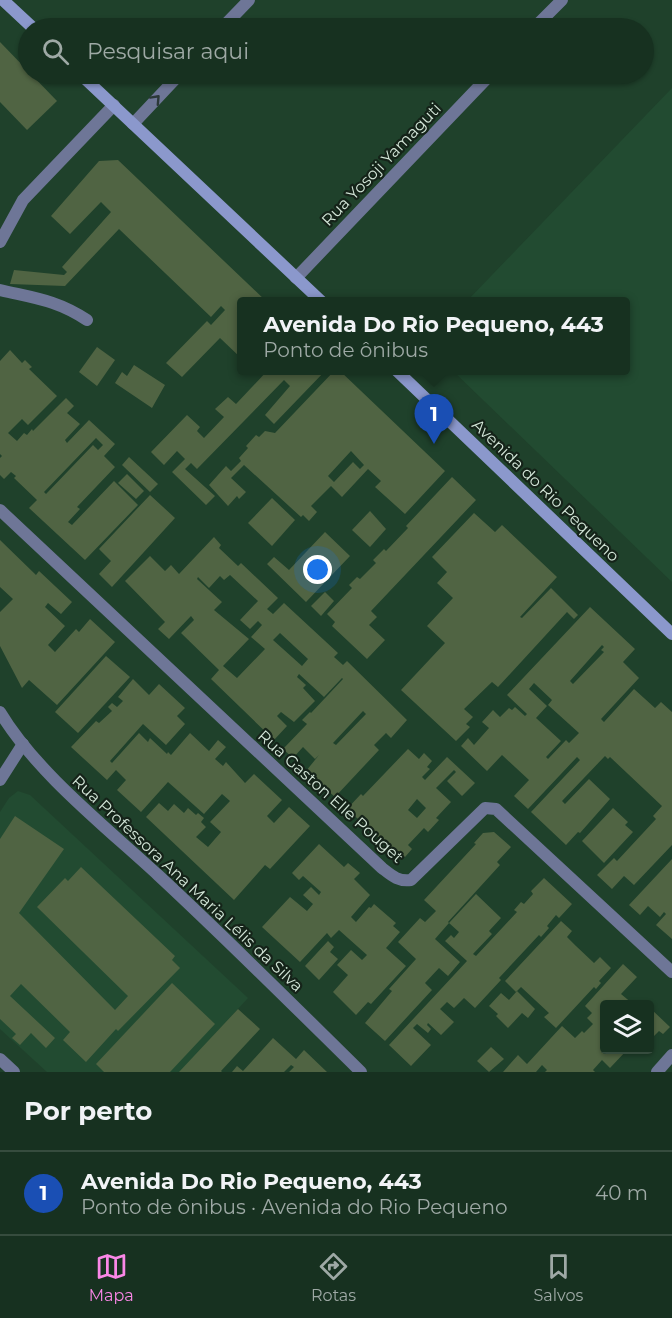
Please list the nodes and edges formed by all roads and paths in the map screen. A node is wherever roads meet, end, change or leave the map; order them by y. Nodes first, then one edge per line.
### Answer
1 (3, 0) edge
2 (249, 0) edge
3 (562, 0) edge
4 (22, 18) edge
5 (232, 18) edge
6 (544, 18) edge
7 (91, 84) edge
8 (171, 84) edge
9 (481, 84) edge
10 (114, 105) junction
11 (133, 124) junction
12 (0, 242) edge
13 (296, 278) junction
14 (0, 290) edge
15 (317, 297) edge
16 (87, 320) dead end
17 (401, 375) edge
18 (0, 510) edge
19 (672, 634) edge
20 (0, 712) edge
21 (23, 744) junction
22 (0, 780) edge
23 (672, 972) edge
24 (672, 1055) edge
25 (0, 1059) edge
26 (14, 1072) edge
27 (361, 1072) edge
28 (657, 1072) edge

1 - 4 main road
2 - 5 street
3 - 6 street
7 - 10 main road
11 -> 8 street
9 - 13 street, Rua Yosoji Yamaguti
10 - 11 main road
10 - 12 street
11 - 13 main road
13 - 15 main road
14 - 16 street
17 - 19 main road, Avenida do Rio Pequeno
18 - 23 street, Rua Gaston Elle Pouget
20 - 21 street, Rua Professora Ana Maria Lélis da Silva
21 - 22 street
21 - 27 street, Rua Professora Ana Maria Lélis da Silva
24 - 28 street
25 - 26 street

